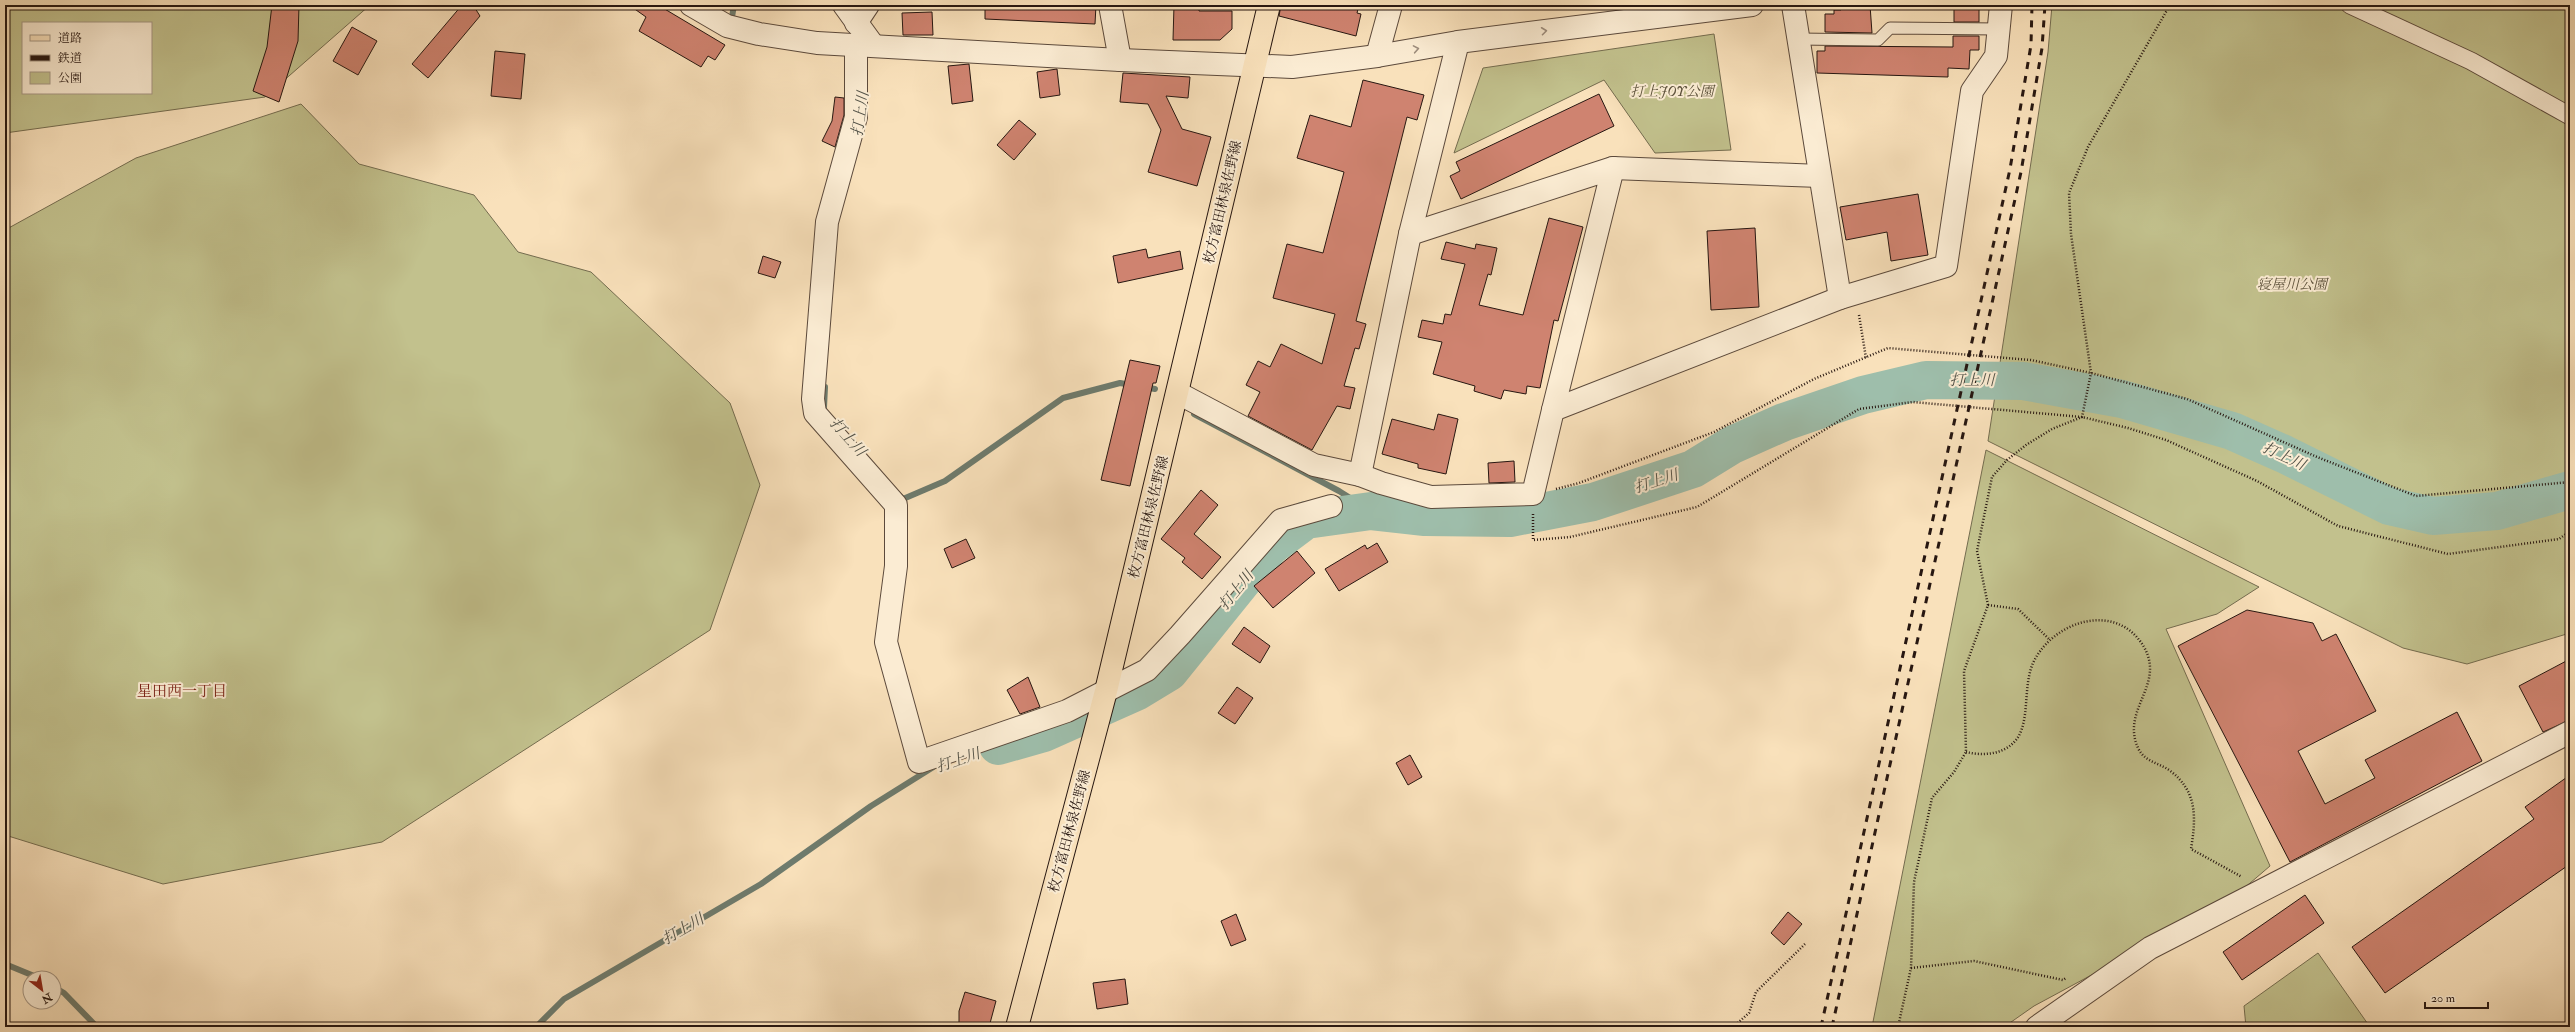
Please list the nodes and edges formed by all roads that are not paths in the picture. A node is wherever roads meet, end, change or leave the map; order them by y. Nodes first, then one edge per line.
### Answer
1 (691, 5) edge
2 (844, 5) edge
3 (868, 5) edge
4 (1110, 5) edge
5 (1269, 5) edge
6 (1391, 5) edge
7 (1752, 5) edge
8 (1793, 5) edge
9 (2001, 5) edge
10 (2350, 5) edge
11 (1999, 29) junction
12 (862, 38) junction
13 (1798, 38) junction
14 (1458, 42) junction
15 (1377, 56) junction
16 (1120, 60) junction
17 (1253, 66) junction
18 (2570, 116) edge
19 (1613, 168) junction
20 (1820, 176) junction
21 (1410, 234) junction
22 (1848, 296) junction
23 (1178, 393) junction
24 (1553, 410) junction
25 (1360, 475) junction
26 (1331, 506) dead end
27 (1106, 691) junction
28 (2570, 732) edge
29 (1018, 1027) edge
30 (2037, 1027) edge

1 - 12 street
2 - 12 street
3 - 12 street
4 - 16 street
5 - 17 main road, 枚方富田林泉佐野線
6 - 15 street
14 -> 7 street
8 - 13 street
9 - 11 street
10 - 18 street
11 - 13 lane
11 - 22 street
12 - 16 street
12 - 27 street
13 - 20 street
15 -> 14 street
14 - 21 street
15 - 17 street
16 - 17 street
17 - 23 main road, 枚方富田林泉佐野線
19 - 20 street
19 - 21 street
19 - 24 street
20 - 22 street
21 - 25 street
22 - 24 street
23 - 25 street
23 - 27 main road, 枚方富田林泉佐野線
24 - 25 street
26 - 27 street
27 - 29 main road, 枚方富田林泉佐野線
28 - 30 street

